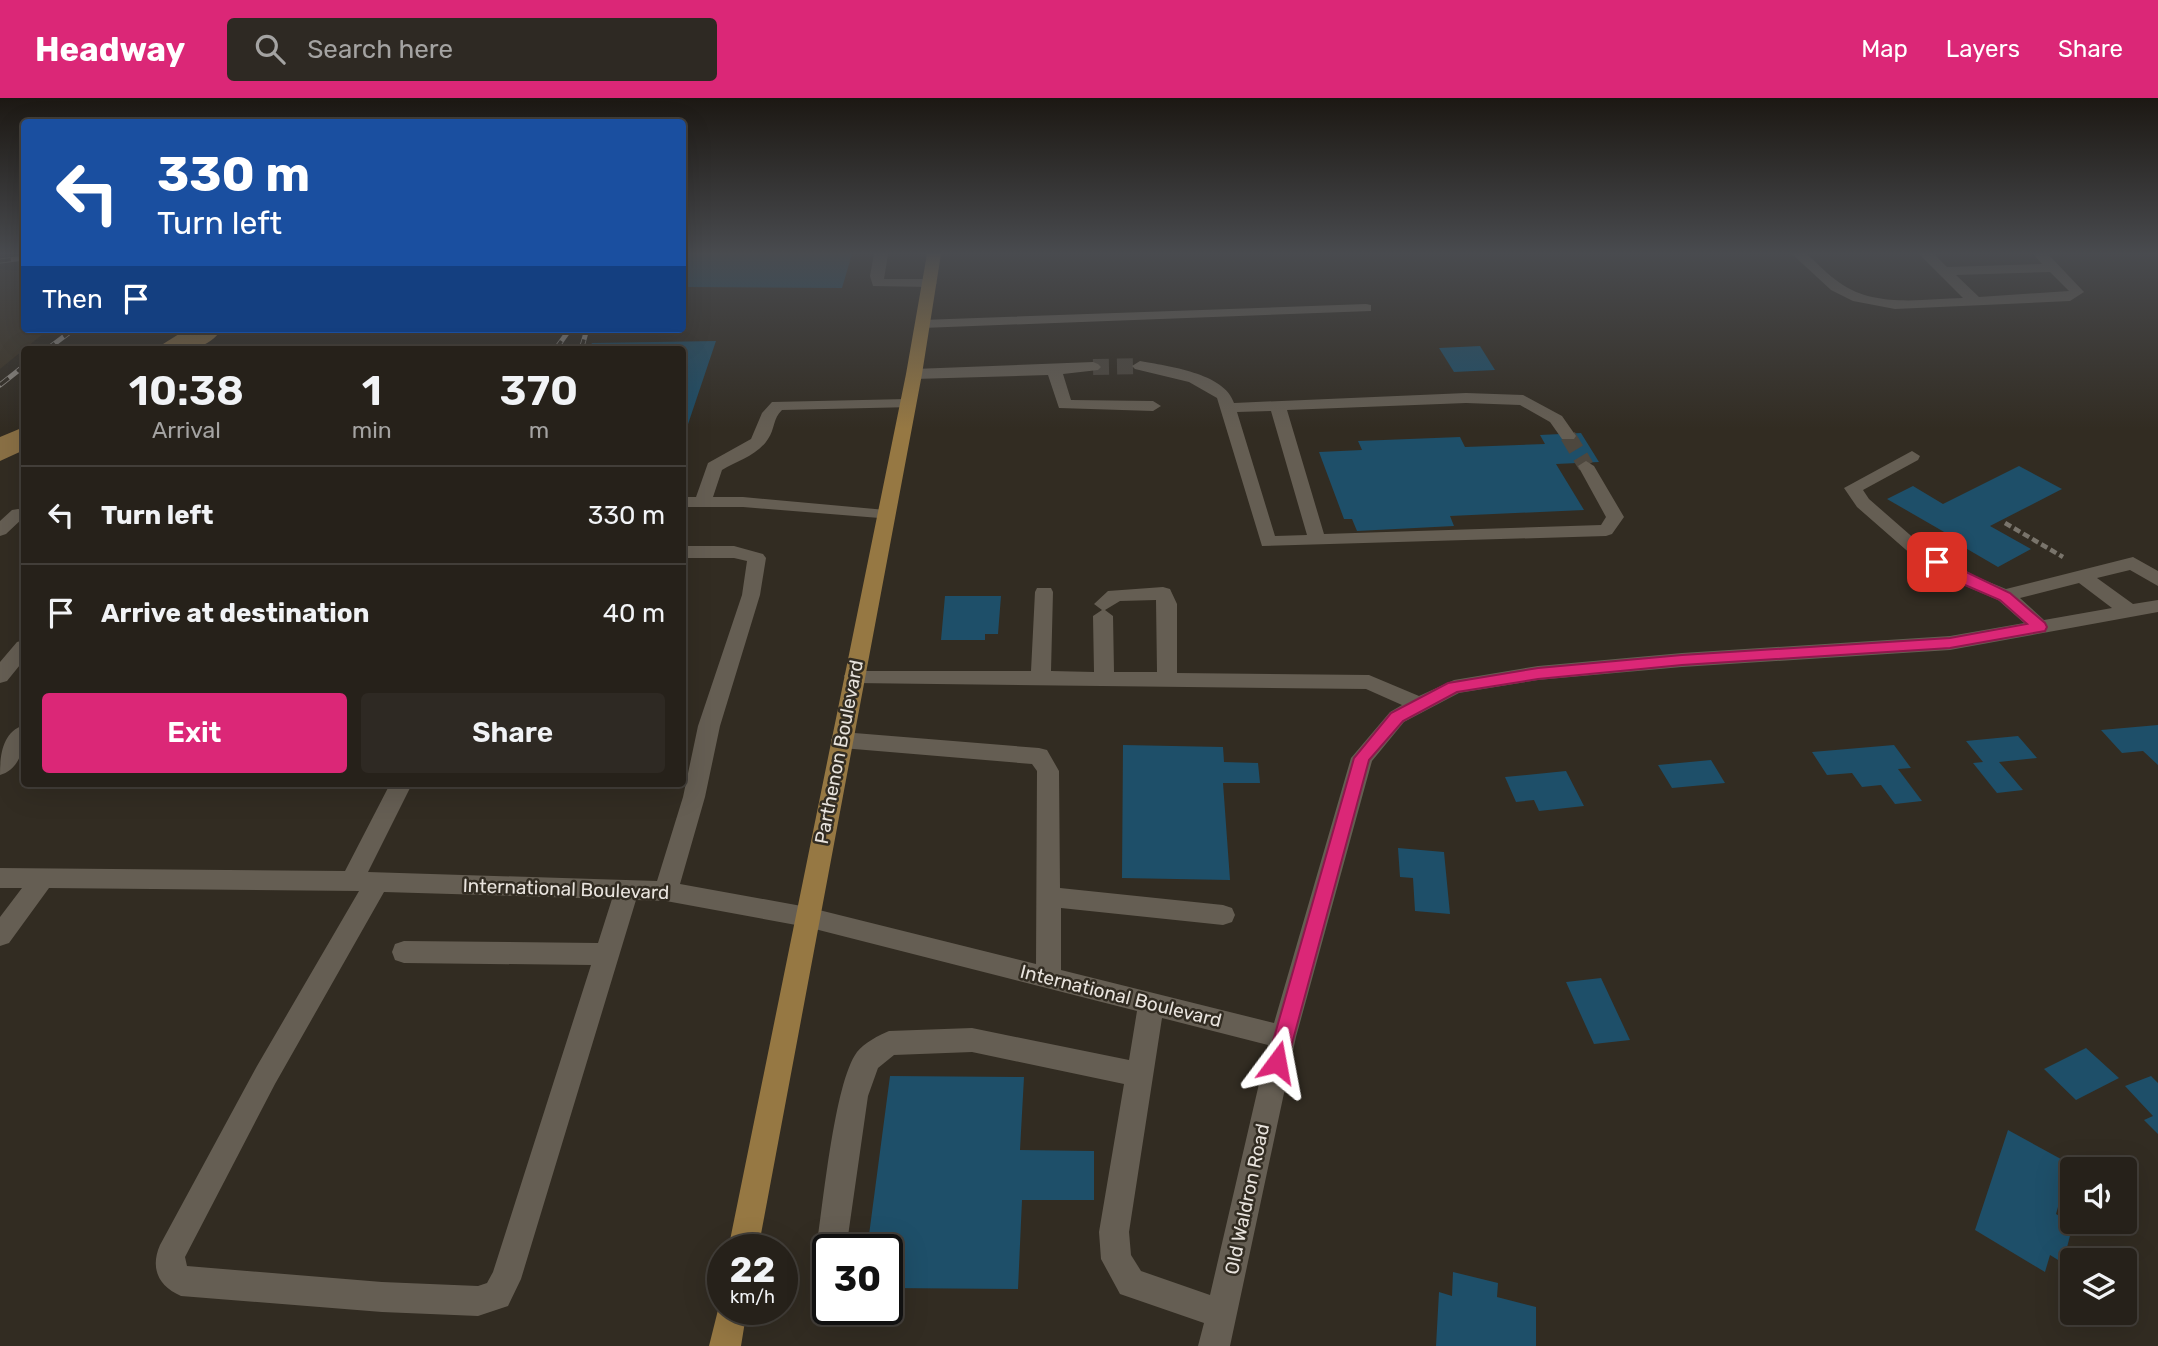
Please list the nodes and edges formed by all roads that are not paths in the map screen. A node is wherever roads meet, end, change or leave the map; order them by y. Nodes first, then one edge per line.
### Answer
1 (924, 312) edge
2 (1248, 312) edge
3 (922, 324) junction
4 (1140, 366) tunnel mouth
5 (1093, 367) tunnel mouth
6 (1054, 370) junction
7 (915, 374) junction
8 (907, 404) junction
9 (1153, 406) dead end
10 (1278, 406) junction
11 (1228, 408) junction
12 (1568, 436) tunnel mouth
13 (1912, 457) dead end
14 (1586, 466) tunnel mouth
15 (686, 502) edge
16 (704, 502) junction
17 (18, 514) dead end
18 (886, 515) junction
19 (0, 530) edge
20 (1317, 540) junction
21 (686, 552) edge
22 (2082, 576) junction
23 (2158, 580) edge
24 (1044, 592) dead end
25 (2005, 596) junction
26 (2158, 606) edge
27 (2129, 611) junction
28 (2040, 627) junction
29 (21, 651) edge
30 (0, 676) edge
31 (854, 676) junction
32 (1041, 678) junction
33 (1104, 679) junction
34 (1167, 680) junction
35 (1420, 705) junction
36 (21, 737) edge
37 (842, 740) junction
38 (0, 767) edge
39 (400, 787) edge
40 (0, 878) edge
41 (43, 878) junction
42 (364, 881) junction
43 (626, 890) junction
44 (666, 891) junction
45 (1047, 897) junction
46 (1223, 915) dead end
47 (807, 917) junction
48 (0, 936) edge
49 (404, 952) dead end
50 (606, 954) junction
51 (1049, 978) junction
52 (1151, 1003) junction
53 (1283, 1037) junction
54 (1140, 1075) junction
55 (746, 1234) edge
56 (833, 1234) edge
57 (1222, 1314) junction
58 (729, 1325) edge
59 (725, 1346) edge
60 (1214, 1346) edge

1 - 3 main road, Parthenon Boulevard
2 - 3 street
3 - 7 main road, Parthenon Boulevard
4 - 11 street
5 - 6 street
6 - 7 street
6 - 9 street
7 - 8 main road, Parthenon Boulevard
8 - 16 street
8 - 18 main road, Parthenon Boulevard
10 - 11 street
10 - 12 street
10 - 20 street
11 - 20 street
13 - 25 street
14 - 20 street
15 - 16 street
16 - 18 street
17 - 19 street
18 - 31 main road, Parthenon Boulevard
21 - 44 street
22 - 23 street
22 - 25 street
22 - 27 street
24 - 32 street
25 - 28 street
26 - 27 street, Old Waldron Road
27 - 28 street, Old Waldron Road
28 - 35 street, Old Waldron Road
29 - 30 street
31 - 32 street
31 - 37 main road, Parthenon Boulevard
32 - 33 street
33 - 34 street
33 - 34 street
34 - 35 street
35 - 53 street, Old Waldron Road
36 - 38 street
37 - 45 street
37 - 47 main road, Parthenon Boulevard
39 - 42 street
40 - 41 street, International Boulevard
41 - 42 street, International Boulevard
41 - 48 street
42 - 43 street, International Boulevard
42 - 50 street
43 - 44 street, International Boulevard
43 - 50 street
44 - 47 street, International Boulevard
45 - 46 street
45 - 51 street
47 - 51 street, International Boulevard
47 - 55 main road, Parthenon Boulevard
49 - 50 street
51 - 52 street, International Boulevard
52 - 53 street, International Boulevard
52 - 54 street
53 - 57 street, Old Waldron Road
54 - 56 street
54 - 57 street
57 - 60 street, Old Waldron Road
58 - 59 main road

